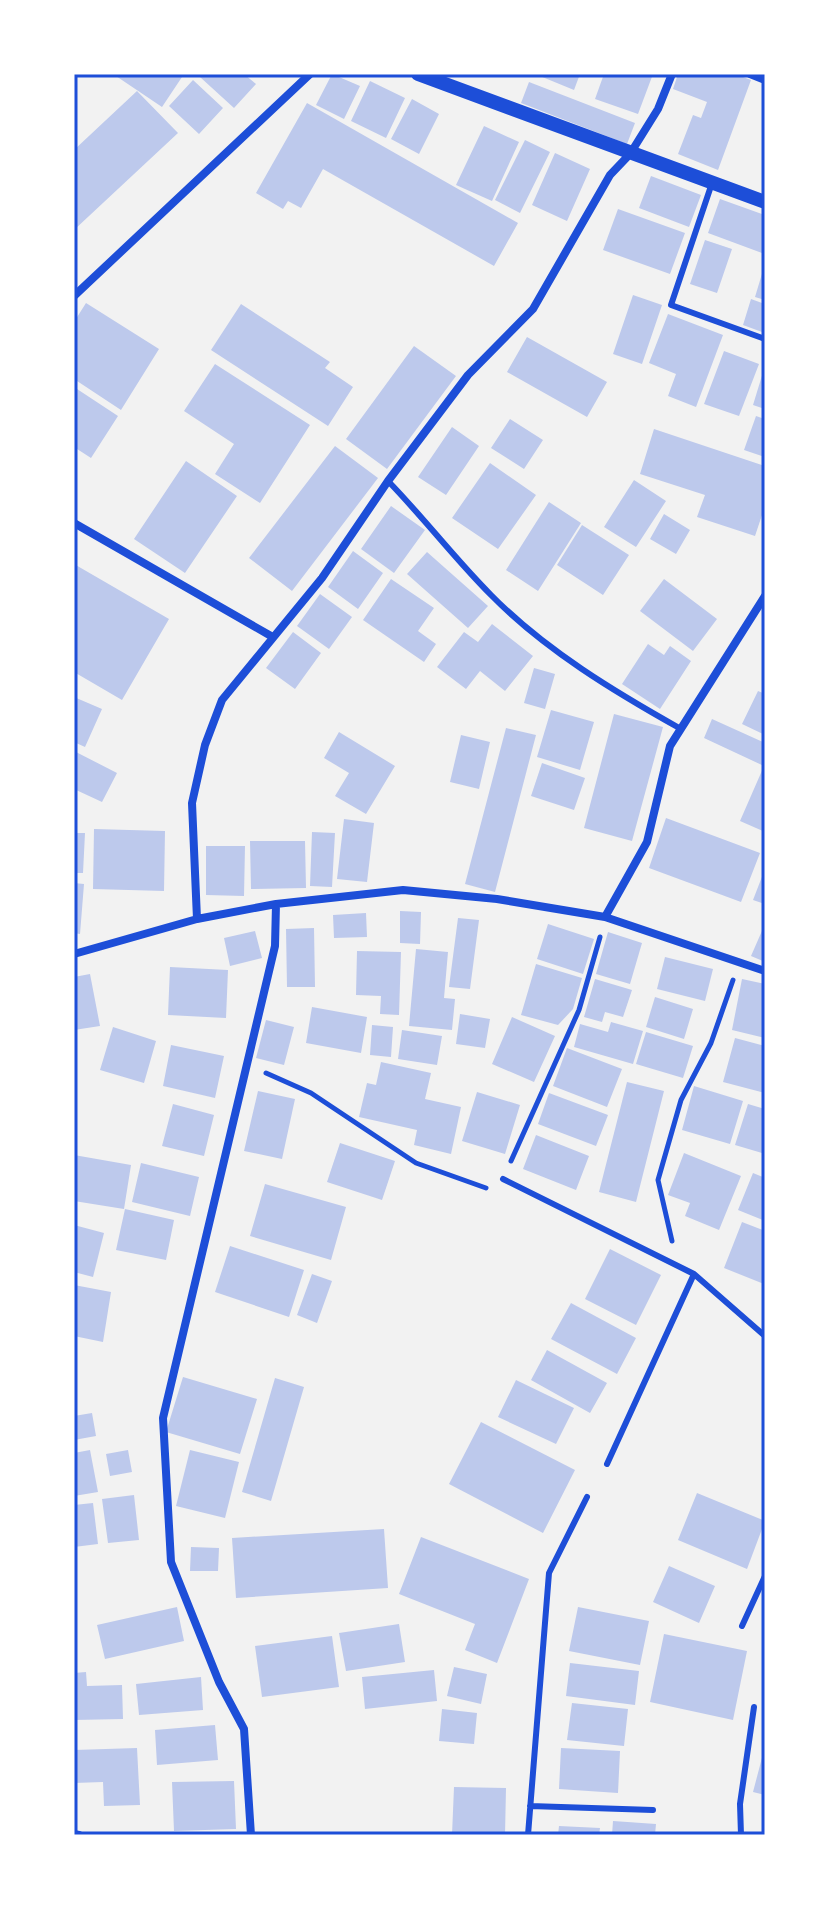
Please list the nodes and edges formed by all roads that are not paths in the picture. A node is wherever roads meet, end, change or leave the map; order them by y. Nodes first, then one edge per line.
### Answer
1 (310, 74) edge
2 (418, 74) edge
3 (672, 74) edge
4 (750, 74) edge
5 (765, 80) edge
6 (630, 154) junction
7 (712, 183) junction
8 (765, 202) edge
9 (74, 296) edge
10 (765, 339) edge
11 (388, 481) junction
12 (74, 523) edge
13 (765, 596) edge
14 (271, 636) junction
15 (681, 729) junction
16 (276, 904) junction
17 (605, 917) junction
18 (197, 919) junction
19 (74, 954) edge
20 (765, 971) edge
21 (503, 1179) road end
22 (694, 1274) junction
23 (765, 1336) edge
24 (607, 1464) dead end
25 (587, 1497) dead end
26 (765, 1576) edge
27 (742, 1626) dead end
28 (754, 1707) dead end
29 (530, 1806) junction
30 (653, 1810) dead end
31 (251, 1835) edge
32 (528, 1835) edge
33 (741, 1835) edge

1 - 9 street
2 - 6 street
3 - 6 street
4 - 5 street
6 - 7 street
6 - 11 street
7 - 8 street
7 - 10 lane
11 - 14 street
11 - 15 lane
12 - 14 street
13 - 15 street
14 - 18 street
15 - 17 street
16 - 17 street
16 - 18 street
16 - 31 street
17 - 20 street
18 - 19 street
21 - 22 lane
22 - 23 lane
22 - 24 lane
25 - 29 lane
26 - 27 lane
28 - 33 lane
29 - 30 lane
29 - 32 lane

